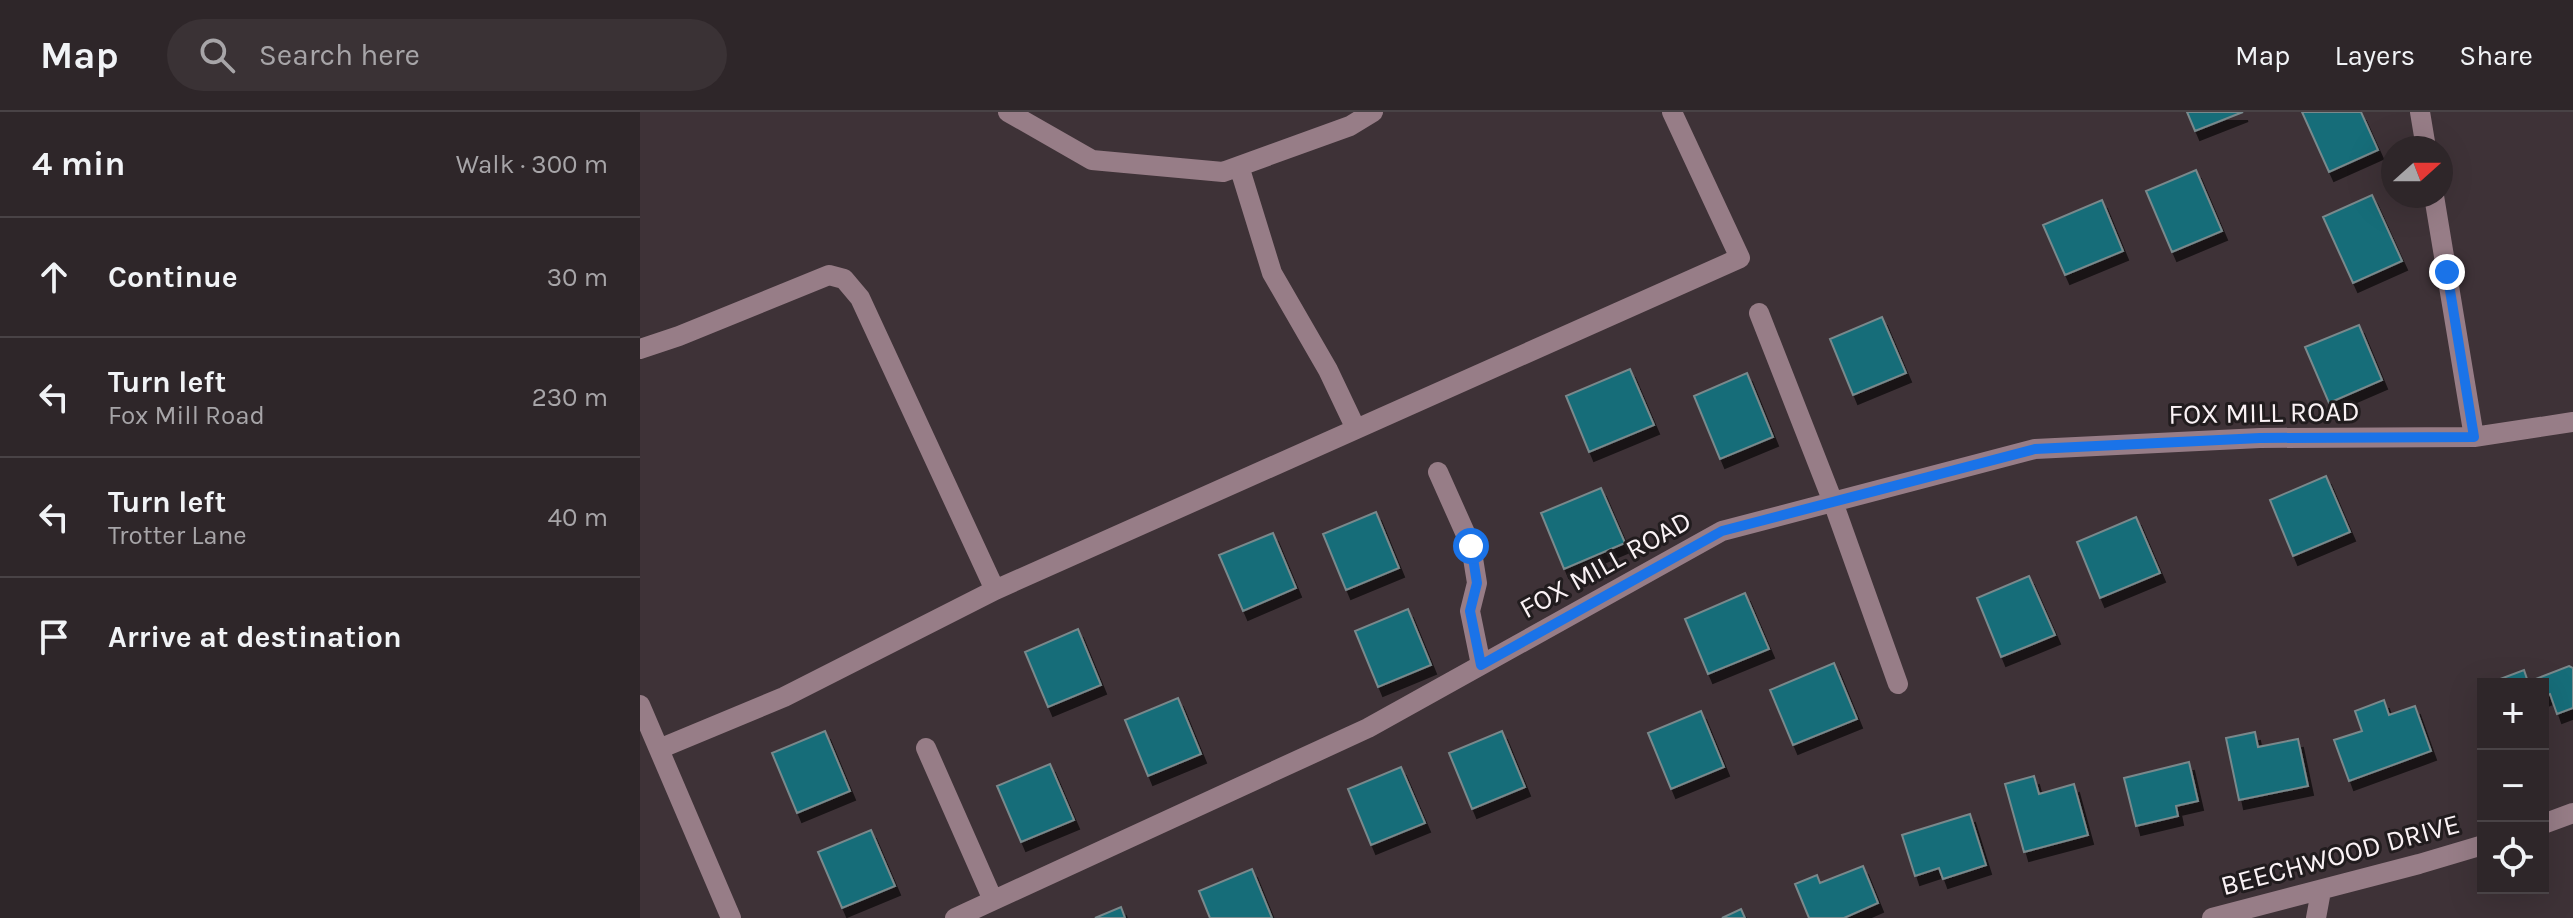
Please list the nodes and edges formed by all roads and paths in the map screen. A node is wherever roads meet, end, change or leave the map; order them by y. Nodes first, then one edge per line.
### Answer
1 (1008, 112) edge
2 (1373, 112) edge
3 (1672, 112) edge
4 (2420, 112) edge
5 (2424, 136) edge
6 (1239, 166) junction
7 (2436, 208) edge
8 (1759, 313) dead end
9 (640, 349) edge
10 (2573, 422) edge
11 (1356, 429) junction
12 (2474, 437) junction
13 (1438, 472) dead end
14 (1833, 502) junction
15 (995, 590) junction
16 (1481, 665) junction
17 (1898, 684) dead end
18 (640, 705) edge
19 (926, 748) dead end
20 (659, 749) junction
21 (2573, 813) edge
22 (2548, 822) edge
23 (2477, 847) edge
24 (2321, 891) junction
25 (993, 900) junction
26 (731, 918) edge
27 (955, 918) edge
28 (2212, 918) edge
29 (2316, 918) edge

1 - 6 street
2 - 6 street
3 - 11 street
4 - 5 street
6 - 11 street
7 - 12 street
8 - 14 street
9 - 15 street
10 - 12 street, FOX MILL ROAD
11 - 15 street
12 - 14 street, FOX MILL ROAD
13 - 16 street
14 - 16 street, FOX MILL ROAD
14 - 17 street
15 - 20 street
16 - 25 street, FOX MILL ROAD
18 - 20 street
19 - 25 street
20 - 26 street
21 - 22 street
23 - 24 street, BEECHWOOD DRIVE
24 - 28 street, BEECHWOOD DRIVE
24 - 29 street
25 - 27 street, FOX MILL ROAD

